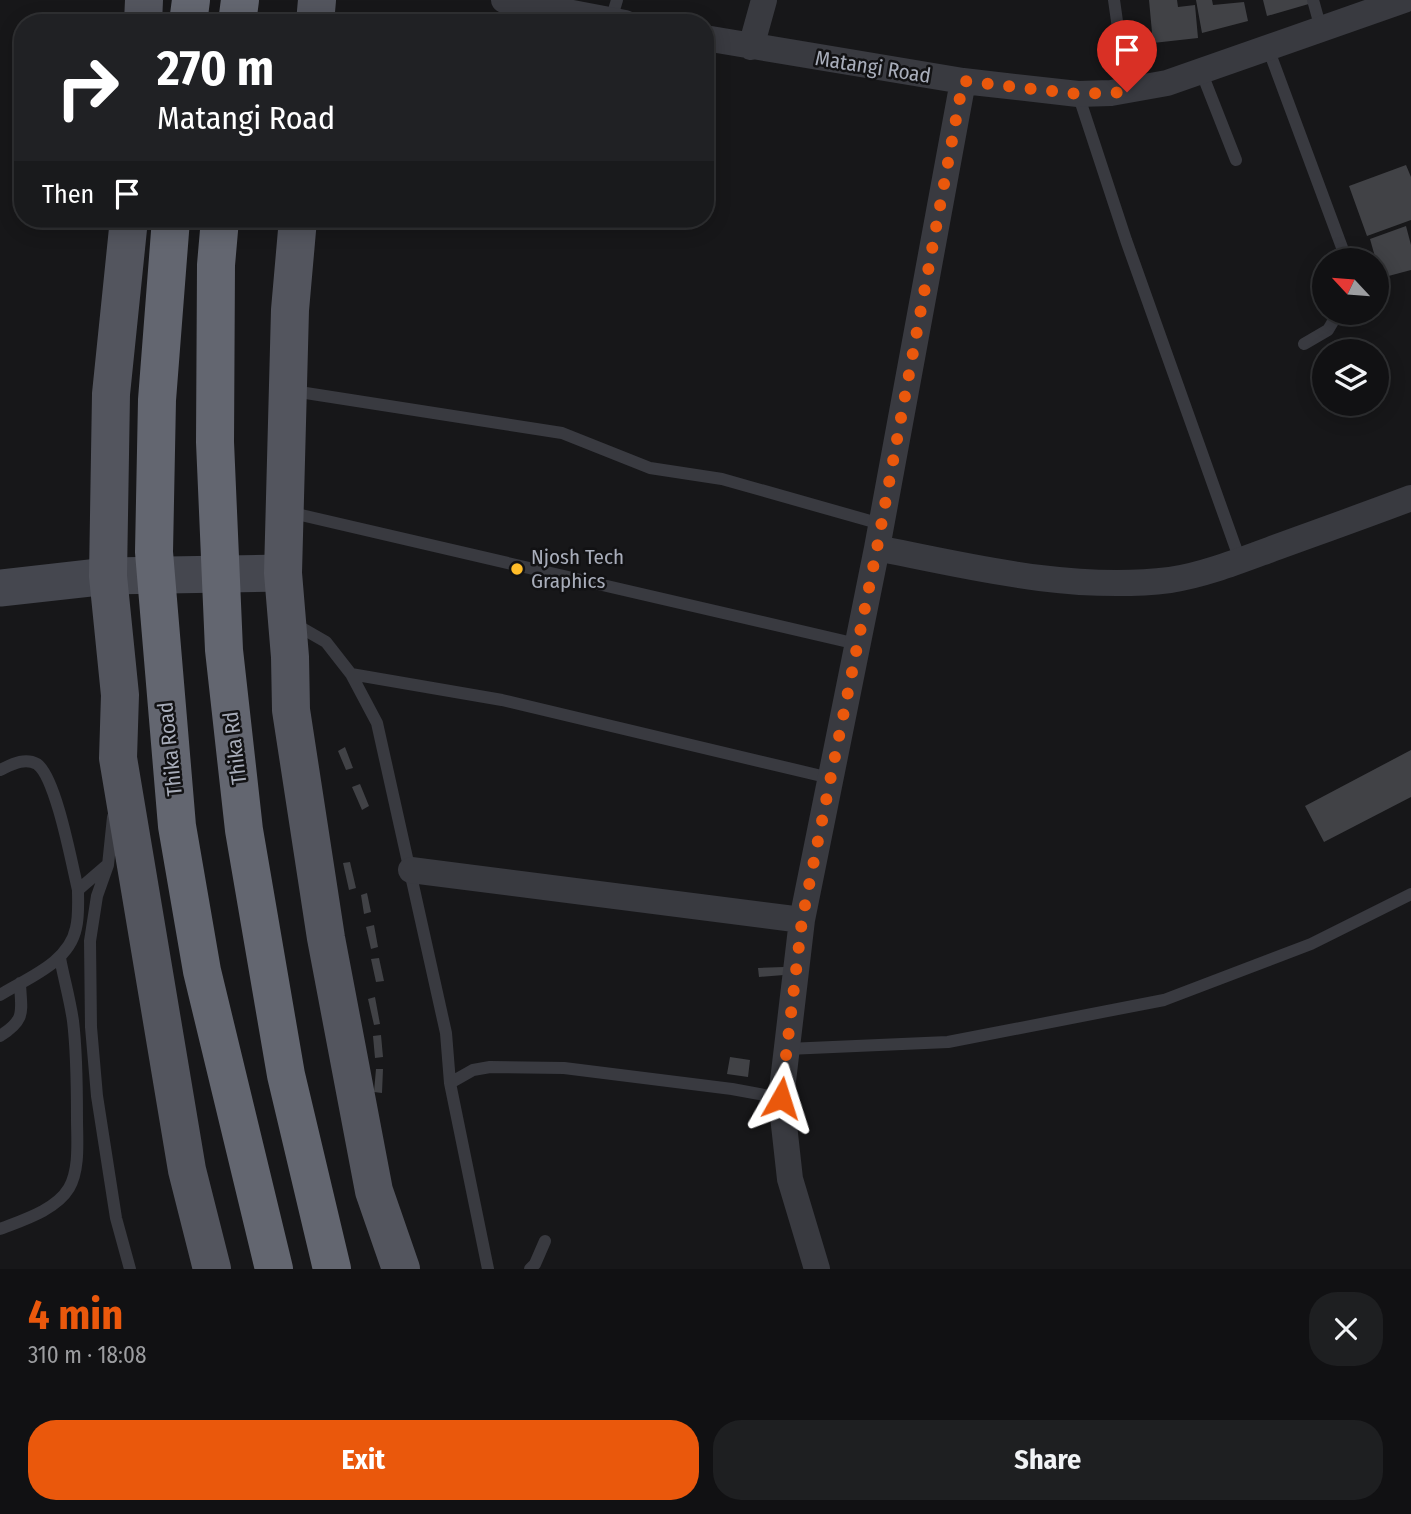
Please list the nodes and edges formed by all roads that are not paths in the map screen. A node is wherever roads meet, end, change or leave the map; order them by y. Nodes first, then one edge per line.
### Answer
1 (504, 0) edge
2 (764, 0) edge
3 (1114, 0) edge
4 (1313, 0) edge
5 (1404, 0) edge
6 (618, 14) edge
7 (1321, 29) junction
8 (714, 40) edge
9 (751, 47) junction
10 (1268, 48) junction
11 (1201, 71) junction
12 (963, 81) junction
13 (1127, 92) junction
14 (1078, 94) junction
15 (1236, 160) dead end
16 (128, 228) edge
17 (170, 228) edge
18 (219, 228) edge
19 (297, 228) edge
20 (1342, 248) edge
21 (1330, 326) edge
22 (1304, 344) dead end
23 (288, 390) junction
24 (1411, 498) edge
25 (285, 511) junction
26 (879, 536) junction
27 (1240, 561) junction
28 (283, 573) junction
29 (108, 576) junction
30 (0, 588) edge
31 (287, 619) junction
32 (857, 644) junction
33 (351, 674) junction
34 (118, 758) junction
35 (0, 770) edge
36 (831, 778) junction
37 (108, 865) junction
38 (411, 870) junction
39 (78, 890) junction
40 (1411, 894) edge
41 (802, 920) junction
42 (60, 958) junction
43 (20, 982) junction
44 (0, 995) edge
45 (0, 1036) edge
46 (787, 1049) junction
47 (450, 1083) junction
48 (781, 1098) junction
49 (0, 1228) edge
50 (545, 1241) dead end
51 (130, 1269) edge
52 (212, 1269) edge
53 (274, 1269) edge
54 (332, 1269) edge
55 (401, 1269) edge
56 (488, 1269) edge
57 (530, 1269) edge
58 (817, 1269) edge

1 - 6 street
2 - 9 street
3 - 13 lane
4 - 7 lane
5 - 7 street, Matangi Road
7 - 10 street, Matangi Road
8 - 9 street, Matangi Road
9 - 12 street, Matangi Road
10 - 11 street, Matangi Road
10 - 20 lane
11 - 13 street, Matangi Road
11 - 15 lane
12 - 14 street, Matangi Road
12 - 26 street
13 - 14 street, Matangi Road
14 - 27 lane
16 - 29 main road
17 - 53 highway, Thika Road, bridge
18 - 54 highway, Thika Rd, bridge
19 - 23 main road
21 - 22 lane
23 - 25 main road
23 - 26 lane
24 - 27 street
25 - 28 main road
25 - 32 lane
26 - 27 street
26 - 32 street
28 - 29 main road
28 - 31 main road
29 - 30 main road
29 - 34 main road
31 - 33 lane
31 - 55 main road
32 - 36 street
33 - 36 lane
33 - 38 lane
34 - 37 lane
34 - 52 main road
35 - 39 lane
36 - 41 street
37 - 39 lane
37 - 51 lane
38 - 41 street
38 - 47 lane
39 - 42 lane
40 - 46 lane
41 - 46 street
42 - 43 lane
42 - 49 lane
43 - 44 lane
43 - 45 lane
46 - 48 street
47 - 48 lane
47 - 56 lane
48 - 58 street
50 - 57 lane

